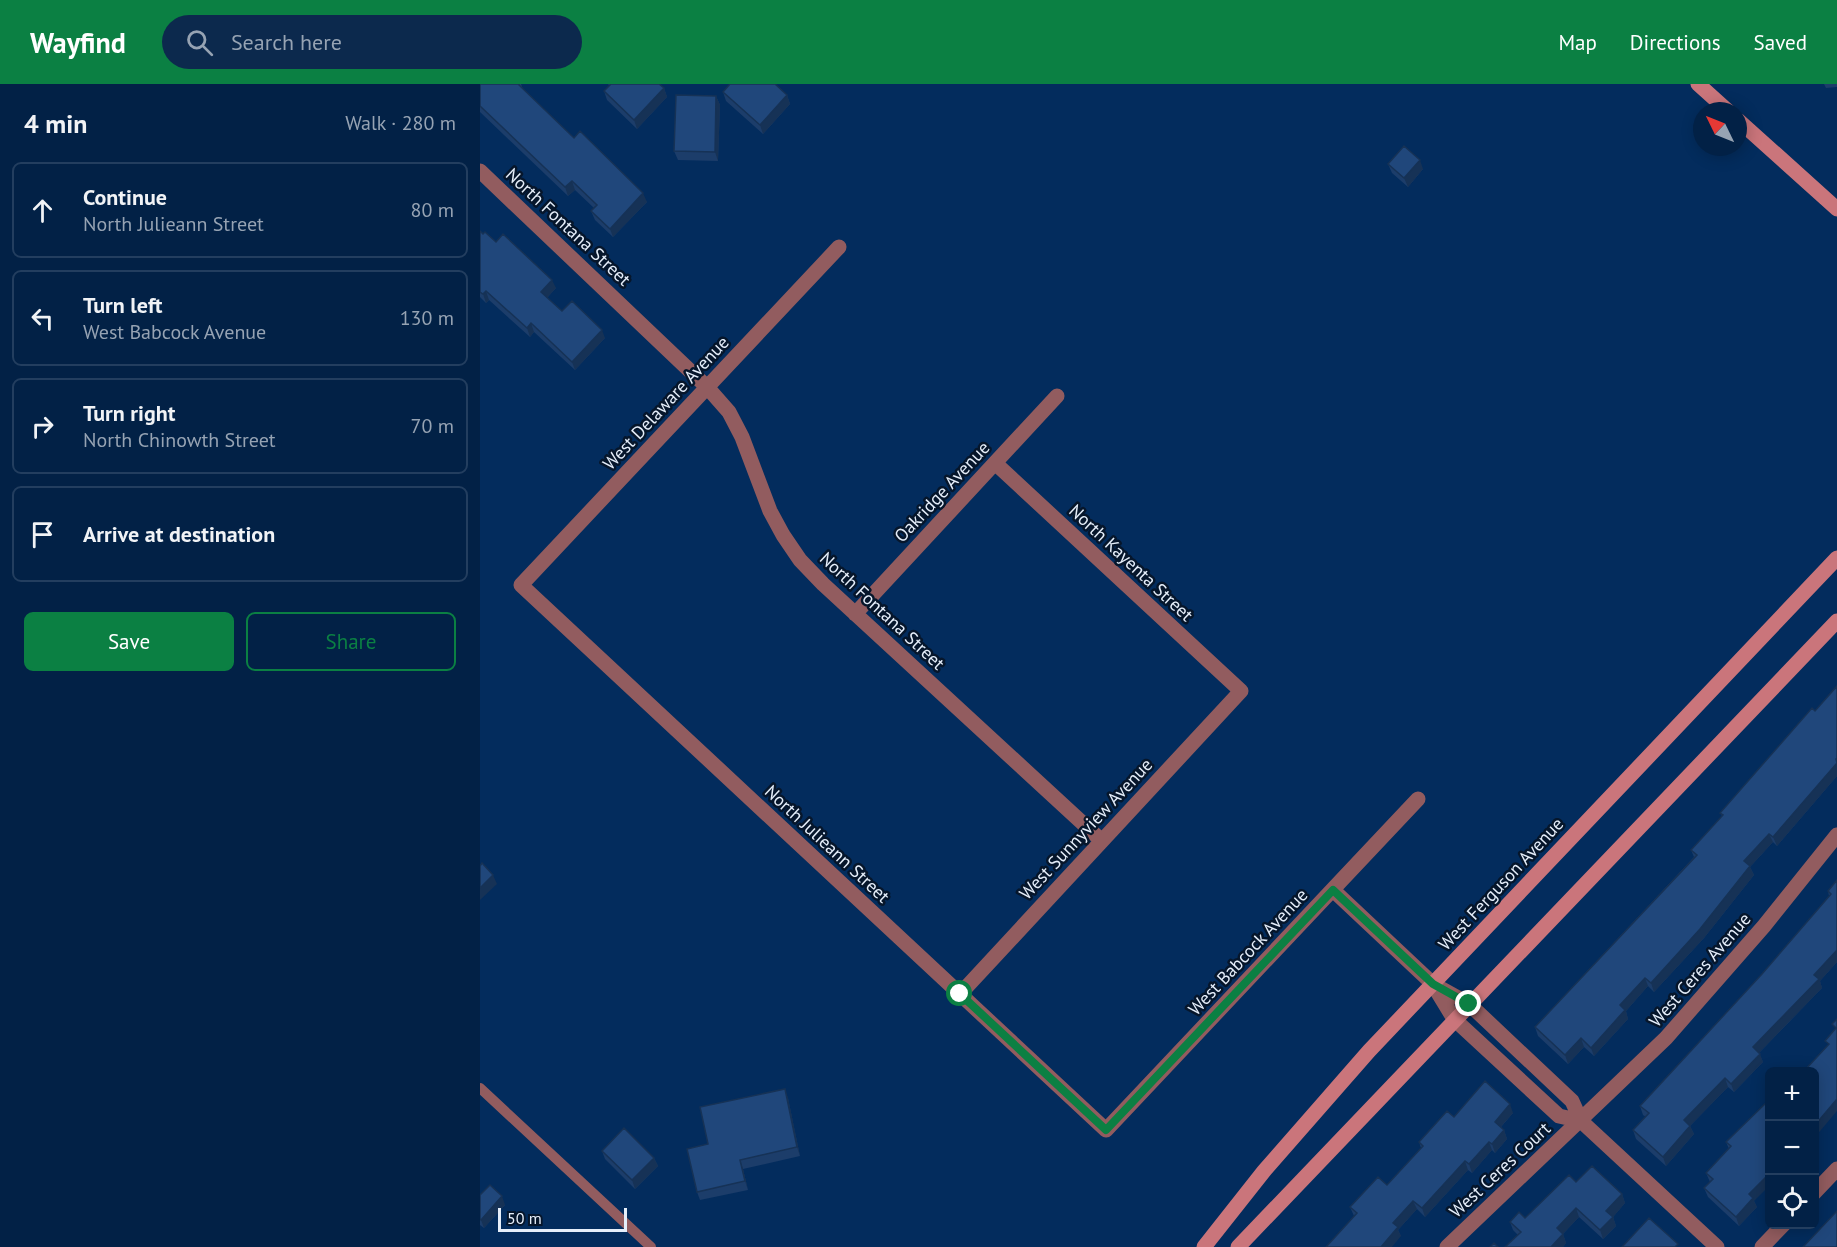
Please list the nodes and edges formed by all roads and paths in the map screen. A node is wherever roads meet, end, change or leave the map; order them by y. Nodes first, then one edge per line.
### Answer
1 (1698, 84) edge
2 (1718, 102) edge
3 (1747, 128) edge
4 (480, 171) edge
5 (1837, 209) edge
6 (839, 247) dead end
7 (707, 387) junction
8 (1057, 396) dead end
9 (995, 463) junction
10 (1837, 558) edge
11 (521, 585) joint
12 (855, 614) junction
13 (1837, 621) edge
14 (1241, 691) joint
15 (1418, 800) dead end
16 (1837, 835) edge
17 (1102, 840) junction
18 (1333, 890) junction
19 (1433, 984) junction
20 (960, 994) junction
21 (1469, 1004) junction
22 (1454, 1020) junction
23 (480, 1088) edge
24 (1581, 1121) junction
25 (1106, 1130) joint
26 (1837, 1169) edge
27 (1819, 1189) edge
28 (1779, 1229) edge
29 (651, 1247) edge
30 (1204, 1247) edge
31 (1238, 1247) edge
32 (1447, 1247) edge
33 (1717, 1247) edge
34 (1761, 1247) edge

1 - 2 street
3 - 5 street
4 - 7 street, North Fontana Street
6 - 7 street, West Delaware Avenue
7 - 11 street, West Delaware Avenue
7 - 12 street, North Fontana Street
8 - 9 street, Oakridge Avenue
9 - 12 street, Oakridge Avenue
9 - 14 street, North Kayenta Street
10 - 19 street, West Ferguson Avenue
11 - 20 street, North Julieann Street
12 - 17 street, North Fontana Street
13 - 21 street
14 - 17 street, West Sunnyview Avenue
15 - 18 street, West Babcock Avenue
16 - 24 street, West Ceres Avenue
17 - 20 street, West Sunnyview Avenue
18 - 19 street
18 - 25 street, West Babcock Avenue
19 - 21 street
19 - 22 street
19 - 30 street, West Ferguson Avenue
20 - 25 street, North Julieann Street
21 - 22 street
21 - 24 street
22 - 24 street
22 - 31 street
23 - 29 lane
24 - 32 street, West Ceres Court
24 - 33 street
26 - 27 street
28 - 34 street

